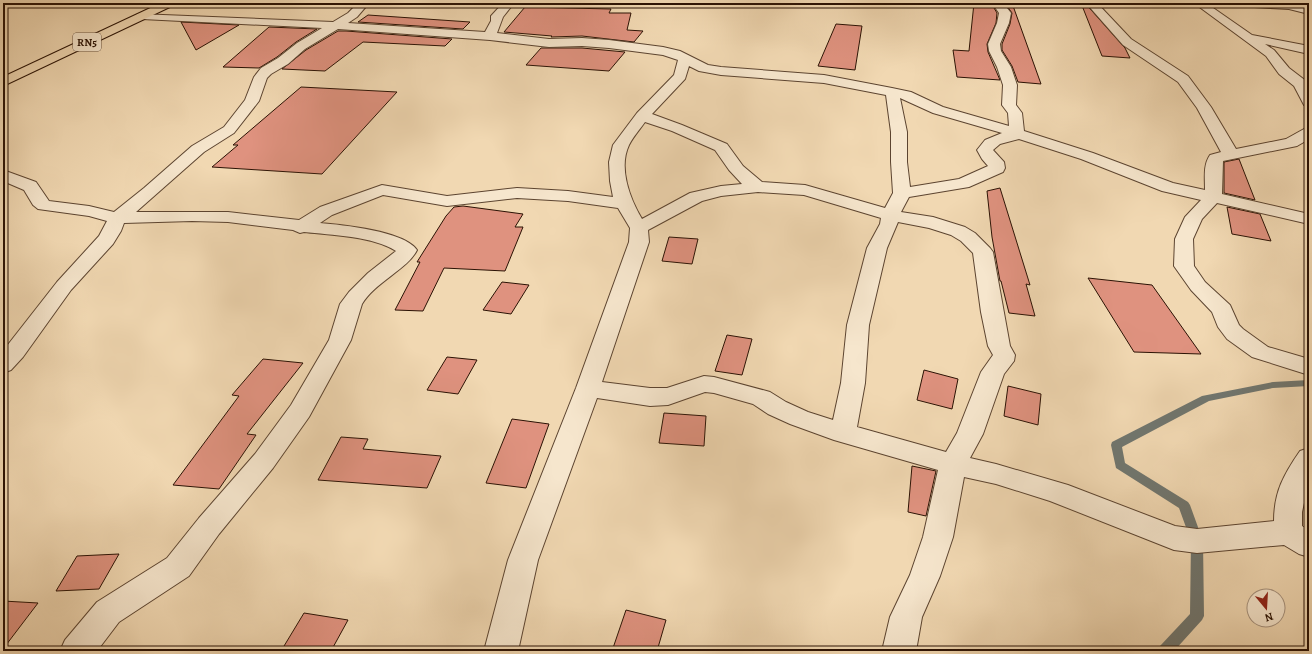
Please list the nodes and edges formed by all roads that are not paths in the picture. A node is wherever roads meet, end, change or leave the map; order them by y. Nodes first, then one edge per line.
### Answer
1 (6, 3) edge
2 (170, 3) edge
3 (364, 3) edge
4 (509, 3) edge
5 (997, 3) edge
6 (1091, 3) edge
7 (1198, 3) edge
8 (1237, 3) edge
9 (3, 4) edge
10 (1309, 11) edge
11 (142, 16) junction
12 (334, 25) junction
13 (490, 36) junction
14 (1247, 37) junction
15 (1309, 50) edge
16 (685, 58) junction
17 (3, 82) edge
18 (892, 92) junction
19 (1309, 102) edge
20 (642, 116) junction
21 (1309, 132) edge
22 (1017, 134) junction
23 (1231, 156) junction
24 (3, 175) edge
25 (758, 187) junction
26 (902, 193) junction
27 (1212, 197) junction
28 (624, 204) junction
29 (890, 215) junction
30 (117, 218) junction
31 (1309, 219) edge
32 (300, 226) junction
33 (639, 228) junction
34 (7, 355) edge
35 (1309, 367) edge
36 (588, 388) junction
37 (843, 433) junction
38 (1309, 458) edge
39 (953, 464) junction
40 (1299, 538) edge
41 (77, 651) edge
42 (502, 651) edge
43 (899, 651) edge

1 - 9 street
2 - 11 highway, RN5
3 - 12 street
4 - 13 street
5 - 22 street
6 - 23 street
7 - 14 street
8 - 10 street
11 - 12 street
11 - 17 highway, RN5
12 - 13 street
12 - 30 street
13 - 16 street
14 - 15 street
14 - 19 street
16 - 18 street
16 - 20 street
18 - 22 street
18 - 26 street
20 - 25 street
20 - 28 street
21 - 23 street
22 - 26 street
22 - 27 street
23 - 27 street
24 - 30 street
25 - 29 street
25 - 33 street
26 - 29 street
27 - 31 street
27 - 35 street
28 - 32 street
28 - 33 street
29 - 37 street
29 - 39 street
30 - 32 street
30 - 34 street
32 - 41 street
33 - 36 street
36 - 37 street
36 - 42 street
37 - 39 street
38 - 40 street
39 - 40 street
39 - 43 street

